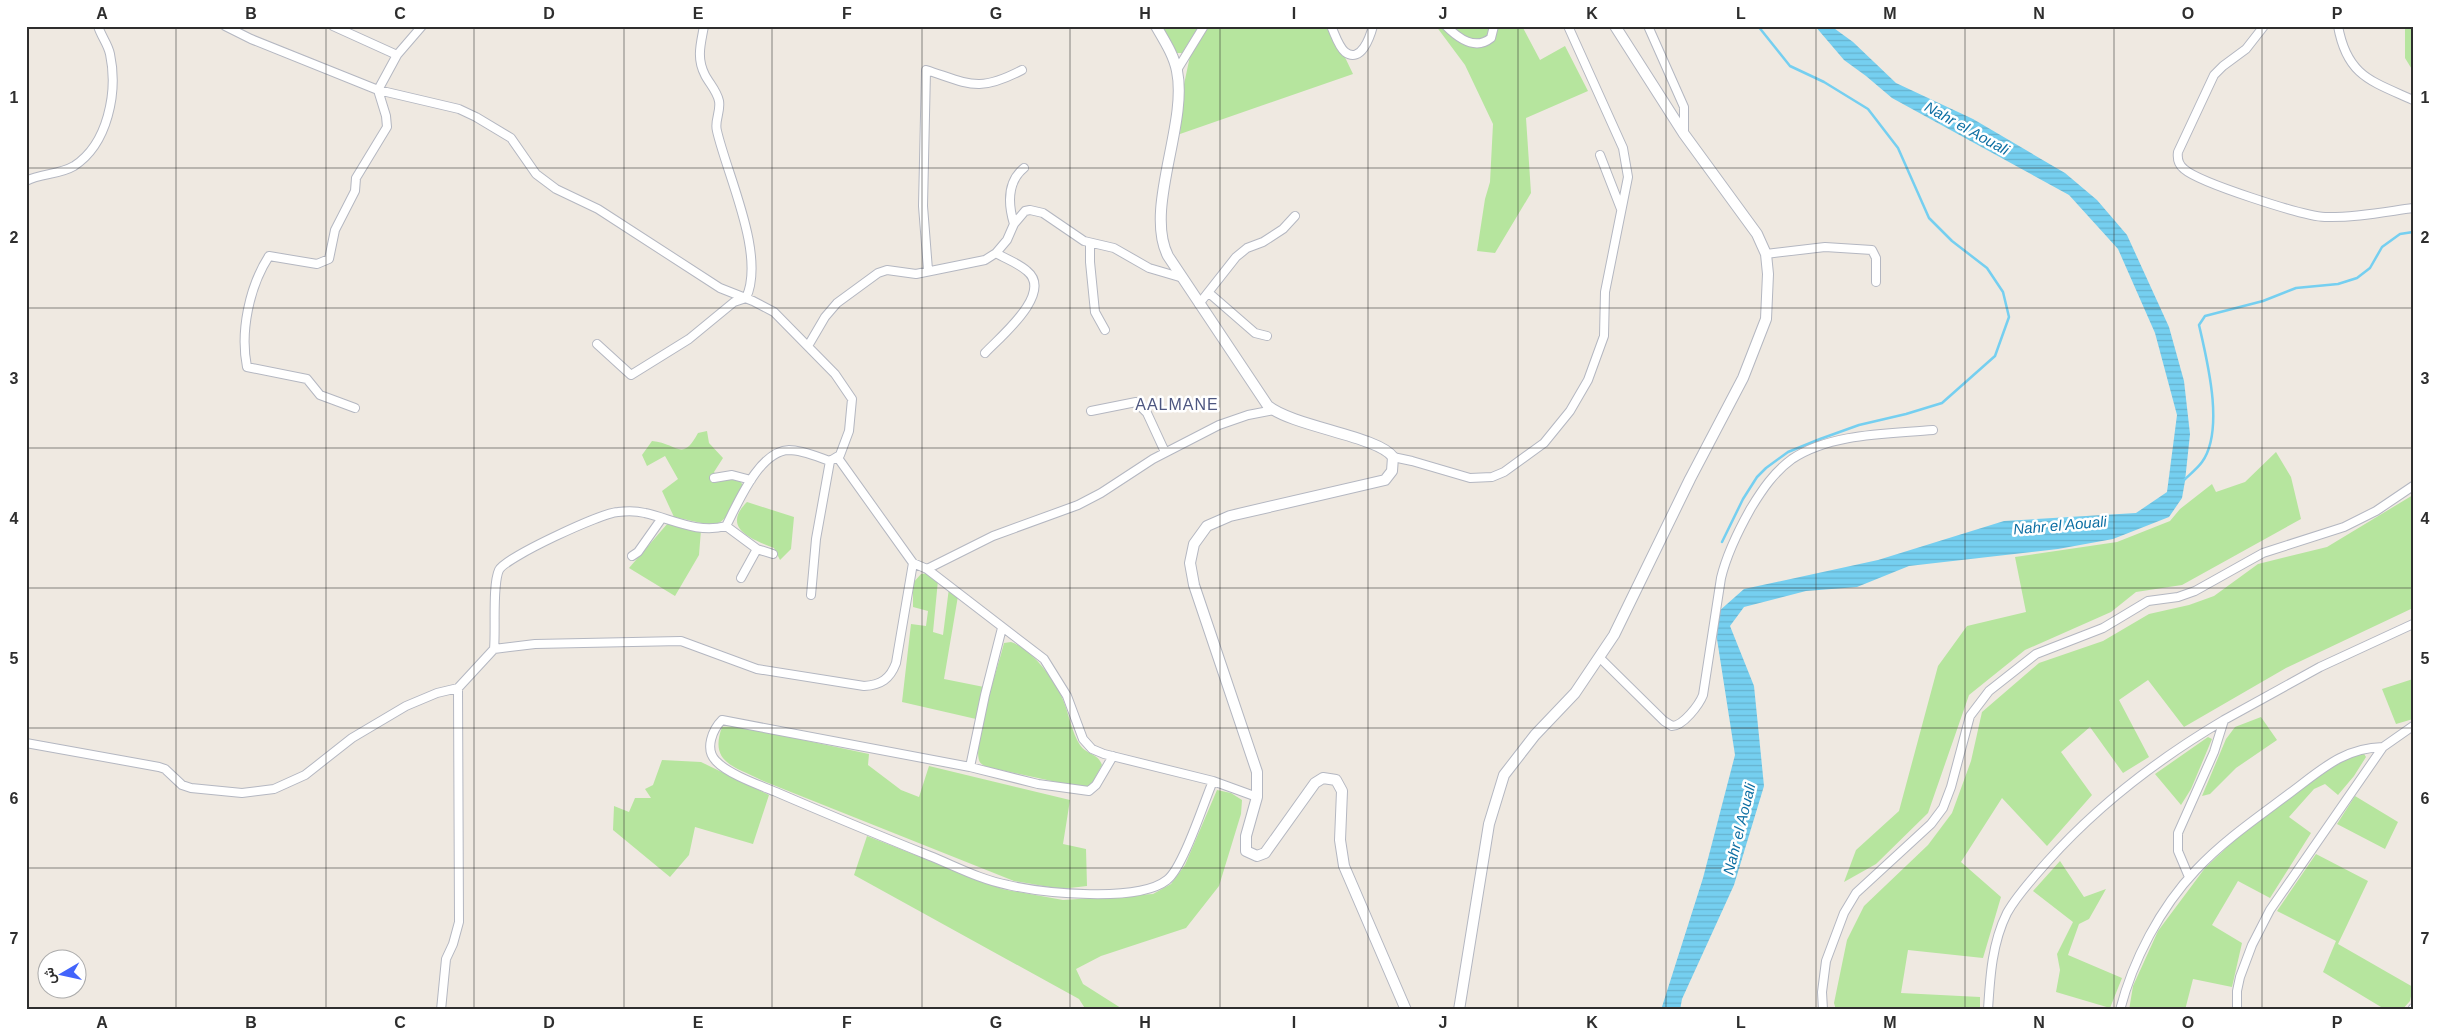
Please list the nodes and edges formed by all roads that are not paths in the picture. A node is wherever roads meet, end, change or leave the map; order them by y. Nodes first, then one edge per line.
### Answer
1 (98, 26) edge
2 (225, 26) edge
3 (334, 26) edge
4 (422, 26) edge
5 (704, 26) edge
6 (1156, 26) edge
7 (1204, 26) edge
8 (1331, 26) edge
9 (1373, 26) edge
10 (1446, 26) edge
11 (1494, 26) edge
12 (1568, 26) edge
13 (1615, 26) edge
14 (1648, 26) edge
15 (2264, 26) edge
16 (2338, 26) edge
17 (397, 55) junction
18 (1022, 70) dead end
19 (1177, 70) junction
20 (378, 90) junction
21 (2413, 100) edge
22 (1684, 134) junction
23 (1600, 155) dead end
24 (1024, 168) dead end
25 (26, 181) edge
26 (2413, 208) edge
27 (1622, 210) junction
28 (1295, 216) dead end
29 (1014, 224) junction
30 (1090, 244) junction
31 (996, 253) junction
32 (1766, 254) junction
33 (928, 270) junction
34 (1183, 278) junction
35 (1876, 282) dead end
36 (1209, 293) junction
37 (746, 298) junction
38 (1198, 304) junction
39 (1105, 330) dead end
40 (1267, 336) dead end
41 (597, 344) dead end
42 (808, 346) junction
43 (985, 352) dead end
44 (355, 408) dead end
45 (1274, 410) junction
46 (1091, 411) dead end
47 (1933, 430) dead end
48 (1165, 452) junction
49 (1393, 458) junction
50 (834, 459) junction
51 (714, 478) dead end
52 (751, 480) junction
53 (2413, 486) edge
54 (662, 518) junction
55 (726, 526) junction
56 (757, 548) junction
57 (773, 554) dead end
58 (632, 556) dead end
59 (913, 563) junction
60 (927, 569) junction
61 (741, 578) dead end
62 (812, 595) dead end
63 (2413, 624) edge
64 (1002, 628) junction
65 (494, 649) junction
66 (1600, 658) junction
67 (458, 688) junction
68 (2224, 720) junction
69 (2413, 726) edge
70 (26, 743) edge
71 (2383, 748) junction
72 (1113, 756) junction
73 (970, 767) junction
74 (1213, 781) junction
75 (1257, 797) junction
76 (2189, 877) junction
77 (441, 1010) edge
78 (1406, 1010) edge
79 (1459, 1010) edge
80 (1823, 1010) edge
81 (1988, 1010) edge
82 (2120, 1010) edge
83 (2238, 1010) edge

1 - 25 street
2 - 20 street
3 - 17 street
4 - 17 street
5 - 37 street
6 - 19 street
7 - 19 street
8 - 9 street
10 - 11 street
12 - 27 street
13 - 22 street
14 - 22 street
15 - 26 street
16 - 21 street
17 - 20 street
18 - 33 street
19 - 34 street
20 - 37 street
20 - 44 street
22 - 32 street
23 - 27 street
24 - 29 street
27 - 49 street
28 - 36 street
29 - 30 street
29 - 31 street
30 - 34 street
30 - 39 street
31 - 33 street
31 - 43 street
32 - 35 street
32 - 66 street
33 - 42 street
34 - 38 street
36 - 38 street
36 - 40 street
37 - 41 street
37 - 42 street
38 - 45 street
42 - 50 street
45 - 48 street
45 - 49 street
46 - 48 street
47 - 66 street
48 - 60 street
49 - 75 street
50 - 52 street
50 - 59 street
50 - 62 street
51 - 52 street
52 - 55 street
53 - 80 street
54 - 55 street
54 - 58 street
54 - 65 street
55 - 56 street
56 - 57 street
56 - 61 street
59 - 60 street
59 - 65 street
60 - 64 street
63 - 68 street
64 - 72 street
64 - 73 street
65 - 67 street
66 - 79 street
67 - 70 street
67 - 77 street
68 - 76 street
68 - 81 street
69 - 71 street
71 - 76 street
71 - 83 street
72 - 73 street
72 - 74 street
73 - 74 street
74 - 75 street
75 - 78 street
76 - 82 street

